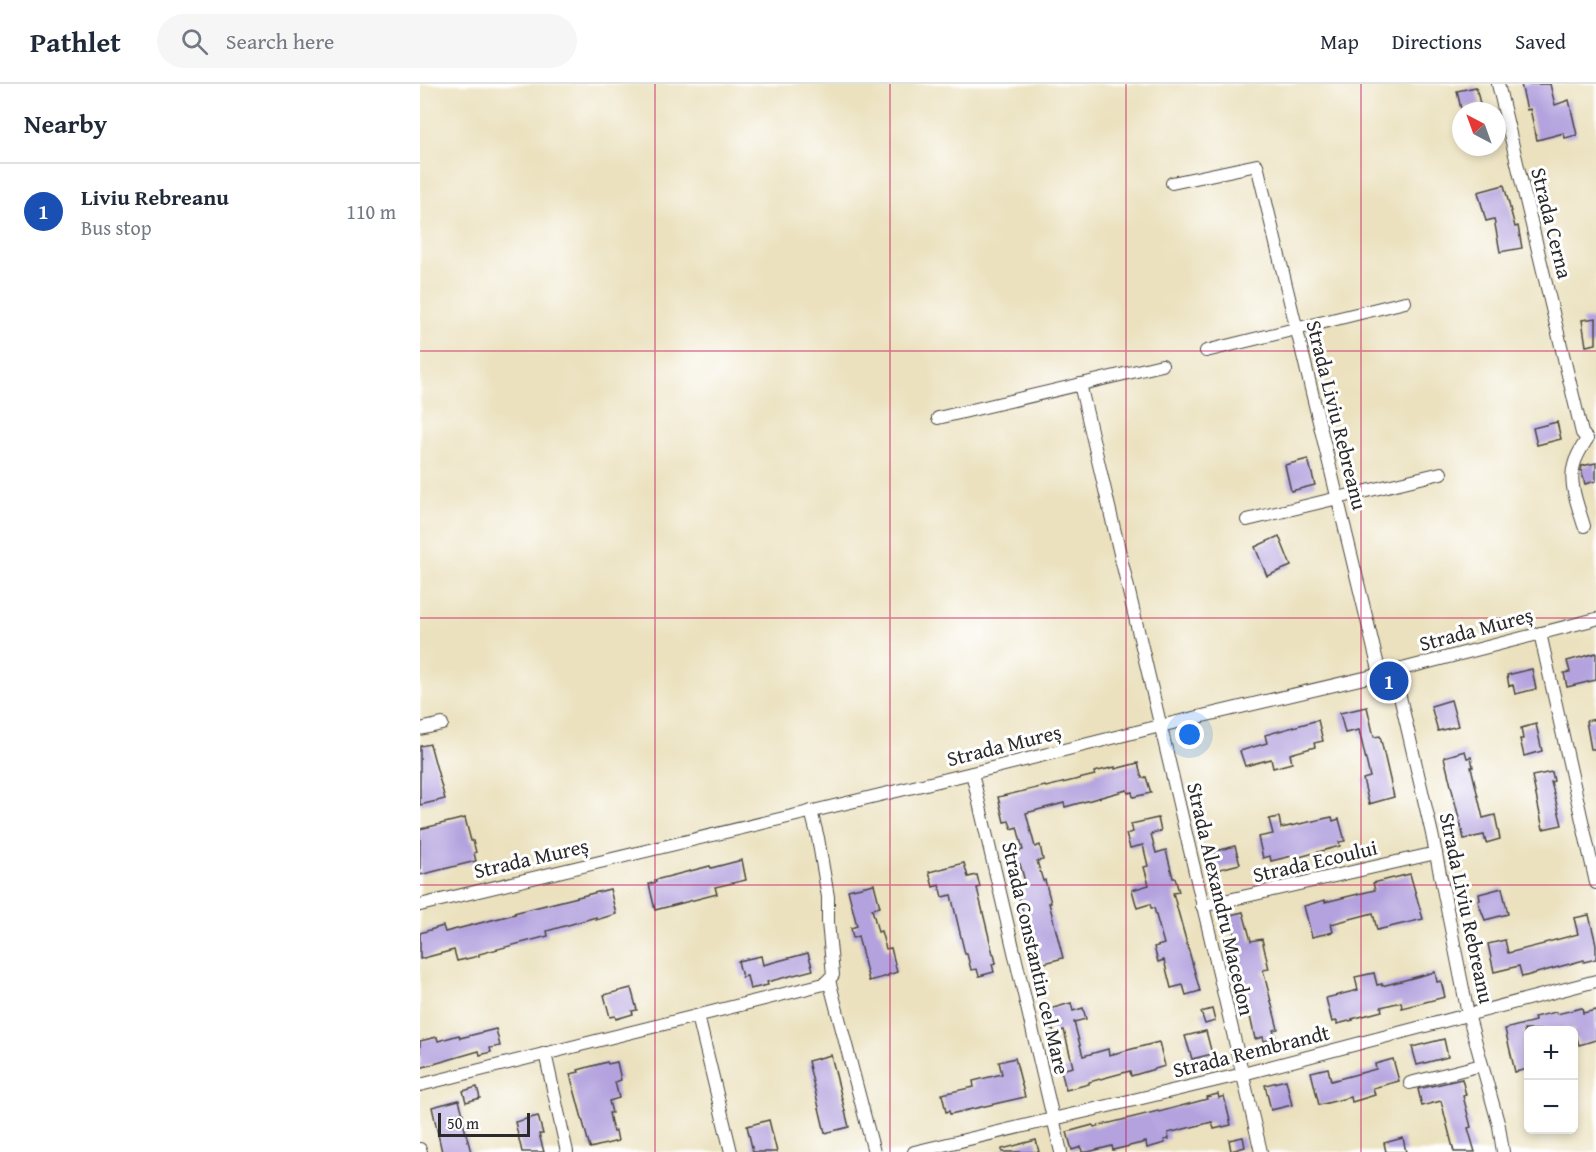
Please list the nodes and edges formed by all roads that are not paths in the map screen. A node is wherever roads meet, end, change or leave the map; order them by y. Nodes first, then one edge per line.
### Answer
1 (1498, 84) edge
2 (1172, 183) dead end
3 (1405, 302) dead end
4 (1297, 329) junction
5 (1206, 351) dead end
6 (1162, 365) dead end
7 (1080, 384) junction
8 (938, 418) dead end
9 (1592, 439) edge
10 (1441, 473) dead end
11 (1338, 498) junction
12 (1247, 520) dead end
13 (1584, 526) dead end
14 (1596, 619) edge
15 (1540, 633) junction
16 (1394, 671) junction
17 (1380, 674) junction
18 (442, 724) dead end
19 (1160, 726) junction
20 (420, 729) edge
21 (972, 773) junction
22 (810, 812) junction
23 (1436, 854) junction
24 (1596, 883) edge
25 (420, 905) edge
26 (1202, 906) junction
27 (829, 980) junction
28 (1596, 981) edge
29 (1468, 1014) junction
30 (698, 1016) junction
31 (545, 1053) junction
32 (1482, 1065) junction
33 (1243, 1074) junction
34 (1410, 1083) dead end
35 (420, 1085) edge
36 (1053, 1119) junction
37 (567, 1152) edge
38 (732, 1152) edge
39 (874, 1152) edge
40 (914, 1152) edge
41 (1061, 1152) edge
42 (1261, 1152) edge
43 (1503, 1152) edge

1 - 9 street, Strada Cerna
2 - 4 street, Strada Liviu Rebreanu
3 - 4 street
4 - 5 street
4 - 11 street, Strada Liviu Rebreanu
6 - 7 street
7 - 8 street
7 - 19 street, Strada Alexandru Macedon
9 - 13 street
10 - 11 street
11 - 12 street
11 - 17 street, Strada Liviu Rebreanu
14 - 15 street, Strada Mureș
15 - 16 street, Strada Mureș
15 - 24 street
16 - 17 street, Strada Mureș
16 - 23 street, Strada Liviu Rebreanu
17 - 19 street, Strada Mureș
18 - 20 street
19 - 21 street, Strada Mureș
19 - 26 street, Strada Alexandru Macedon
21 - 22 street, Strada Mureș
21 - 36 street, Strada Constantin cel Mare
22 - 25 street, Strada Mureș
22 - 27 street
23 - 26 street, Strada Ecoului
23 - 29 street, Strada Liviu Rebreanu
26 - 33 street, Strada Alexandru Macedon
27 - 30 street
27 - 39 street
28 - 29 street, Strada Rembrandt
29 - 32 street, Strada Liviu Rebreanu
29 - 33 street, Strada Rembrandt
30 - 31 street
30 - 38 street
31 - 35 street
31 - 37 street
32 - 34 street
32 - 43 street, Strada Liviu Rebreanu
33 - 36 street, Strada Rembrandt
33 - 42 street, Strada Alexandru Macedon
36 - 40 street, Strada Rembrandt
36 - 41 street, Strada Constantin cel Mare

